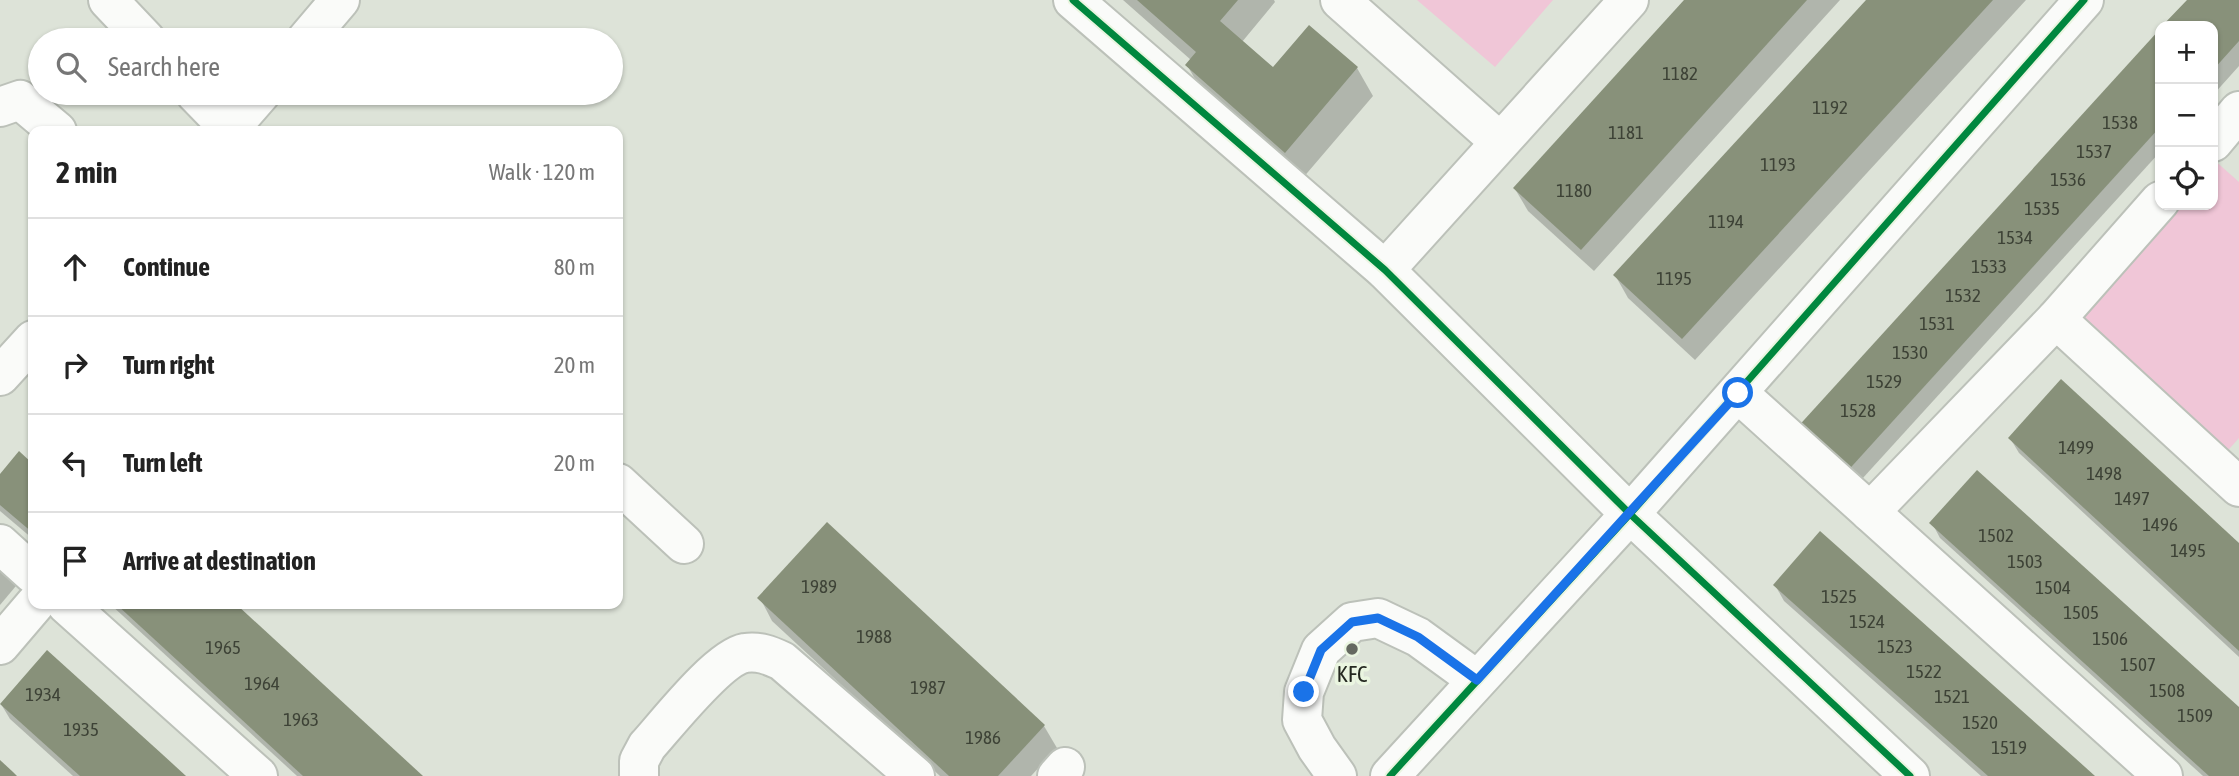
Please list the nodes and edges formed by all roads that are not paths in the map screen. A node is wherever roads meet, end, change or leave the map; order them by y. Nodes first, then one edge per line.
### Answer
1 (108, 0) edge
2 (340, 0) edge
3 (1073, 0) edge
4 (1340, 0) edge
5 (1629, 0) edge
6 (2084, 0) edge
7 (135, 28) edge
8 (316, 28) edge
9 (206, 105) edge
10 (251, 105) edge
11 (0, 107) edge
12 (51, 126) edge
13 (225, 126) edge
14 (234, 126) edge
15 (1499, 141) junction
16 (2155, 207) edge
17 (1385, 270) junction
18 (2056, 318) junction
19 (28, 345) edge
20 (0, 376) edge
21 (1738, 393) junction
22 (2239, 487) edge
23 (623, 488) edge
24 (1870, 512) junction
25 (1630, 514) junction
26 (0, 544) edge
27 (684, 544) dead end
28 (28, 569) edge
29 (31, 609) edge
30 (72, 609) edge
31 (0, 645) edge
32 (1477, 680) junction
33 (258, 776) edge
34 (639, 776) edge
35 (915, 776) edge
36 (1337, 776) edge
37 (1390, 776) edge
38 (1910, 776) edge
39 (2163, 776) edge

1 - 7 street
2 - 8 street
3 - 17 street
4 - 15 street
5 - 15 street
6 - 21 street
9 - 13 street
10 - 14 street
11 - 12 street
15 - 17 street
16 - 18 street
17 - 25 street
18 - 22 street
18 - 24 street
19 - 20 street
21 - 24 street
21 - 25 street
23 - 27 street
24 - 39 street
25 - 32 street
25 - 38 street
26 - 28 street
29 - 31 street
30 - 33 street
32 - 36 street
32 - 37 street
34 - 35 street

